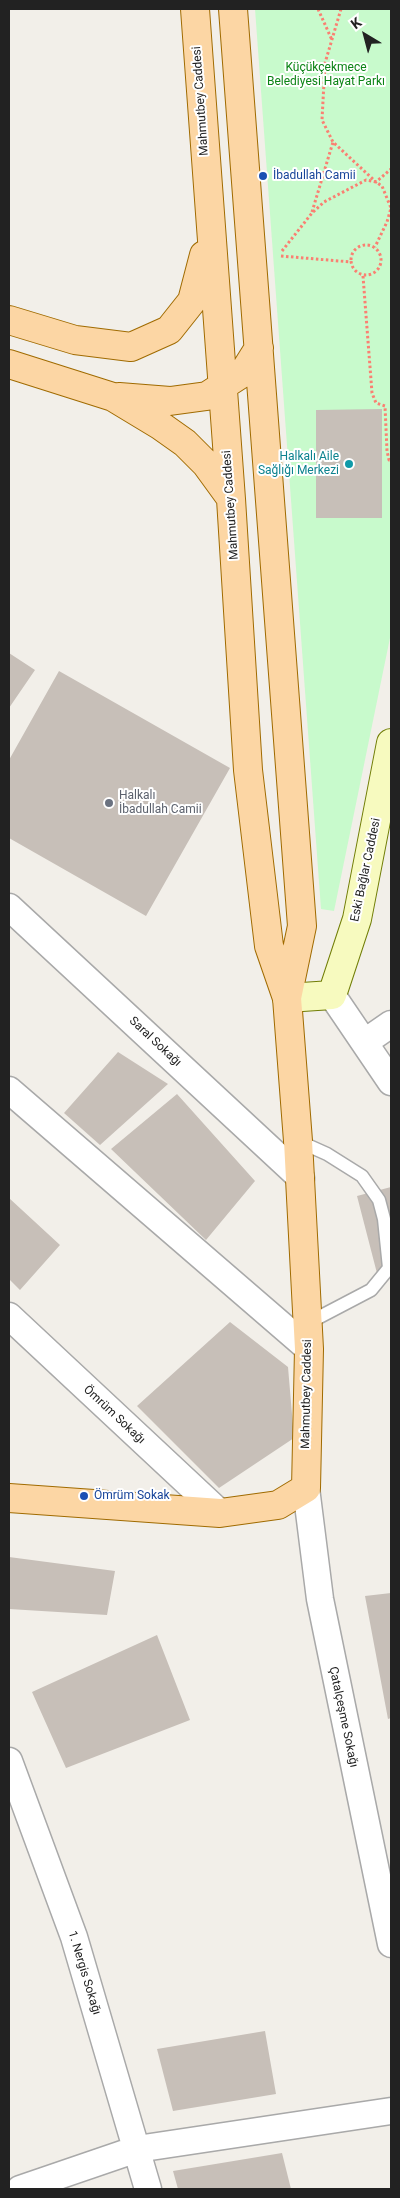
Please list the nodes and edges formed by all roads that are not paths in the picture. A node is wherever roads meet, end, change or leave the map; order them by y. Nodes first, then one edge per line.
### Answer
1 (195, 9) edge
2 (233, 9) edge
3 (208, 212) junction
4 (9, 320) edge
5 (259, 348) junction
6 (9, 364) edge
7 (221, 388) junction
8 (113, 397) junction
9 (231, 499) junction
10 (391, 743) edge
11 (9, 906) edge
12 (332, 995) junction
13 (287, 998) junction
14 (391, 1024) edge
15 (365, 1042) junction
16 (391, 1082) edge
17 (9, 1090) edge
18 (298, 1141) junction
19 (301, 1178) junction
20 (9, 1316) edge
21 (308, 1336) junction
22 (306, 1488) junction
23 (9, 1498) edge
24 (220, 1514) junction
25 (9, 1761) edge
26 (391, 1944) edge
27 (391, 2111) edge
28 (136, 2149) junction
29 (20, 2189) edge
30 (148, 2189) edge

1 - 3 main road, Mahmutbey Caddesi
2 - 5 main road, Mahmutbey Caddesi
3 - 4 main road
3 - 7 main road, Mahmutbey Caddesi
5 - 7 main road
5 - 13 main road, Mahmutbey Caddesi
6 - 8 main road
7 - 8 main road
7 - 9 main road, Mahmutbey Caddesi
8 - 9 main road
9 - 13 main road, Mahmutbey Caddesi
10 - 12 main road, Eski Bağlar Caddesi
11 - 19 street, Saral Sokağı
12 - 13 main road
12 - 15 street
13 - 18 main road, Mahmutbey Caddesi
14 - 15 street
15 - 16 street
17 - 21 street
18 - 19 main road, Mahmutbey Caddesi
18 - 21 lane
19 - 21 main road, Mahmutbey Caddesi
20 - 24 street, Ömrüm Sokağı
21 - 22 main road, Mahmutbey Caddesi
22 - 24 main road
22 - 26 street, Çatalçeşme Sokağı
23 - 24 main road
25 - 28 street, 1. Nergis Sokağı
27 - 28 street
28 - 29 street
28 - 30 street, 1. Nergis Sokağı

